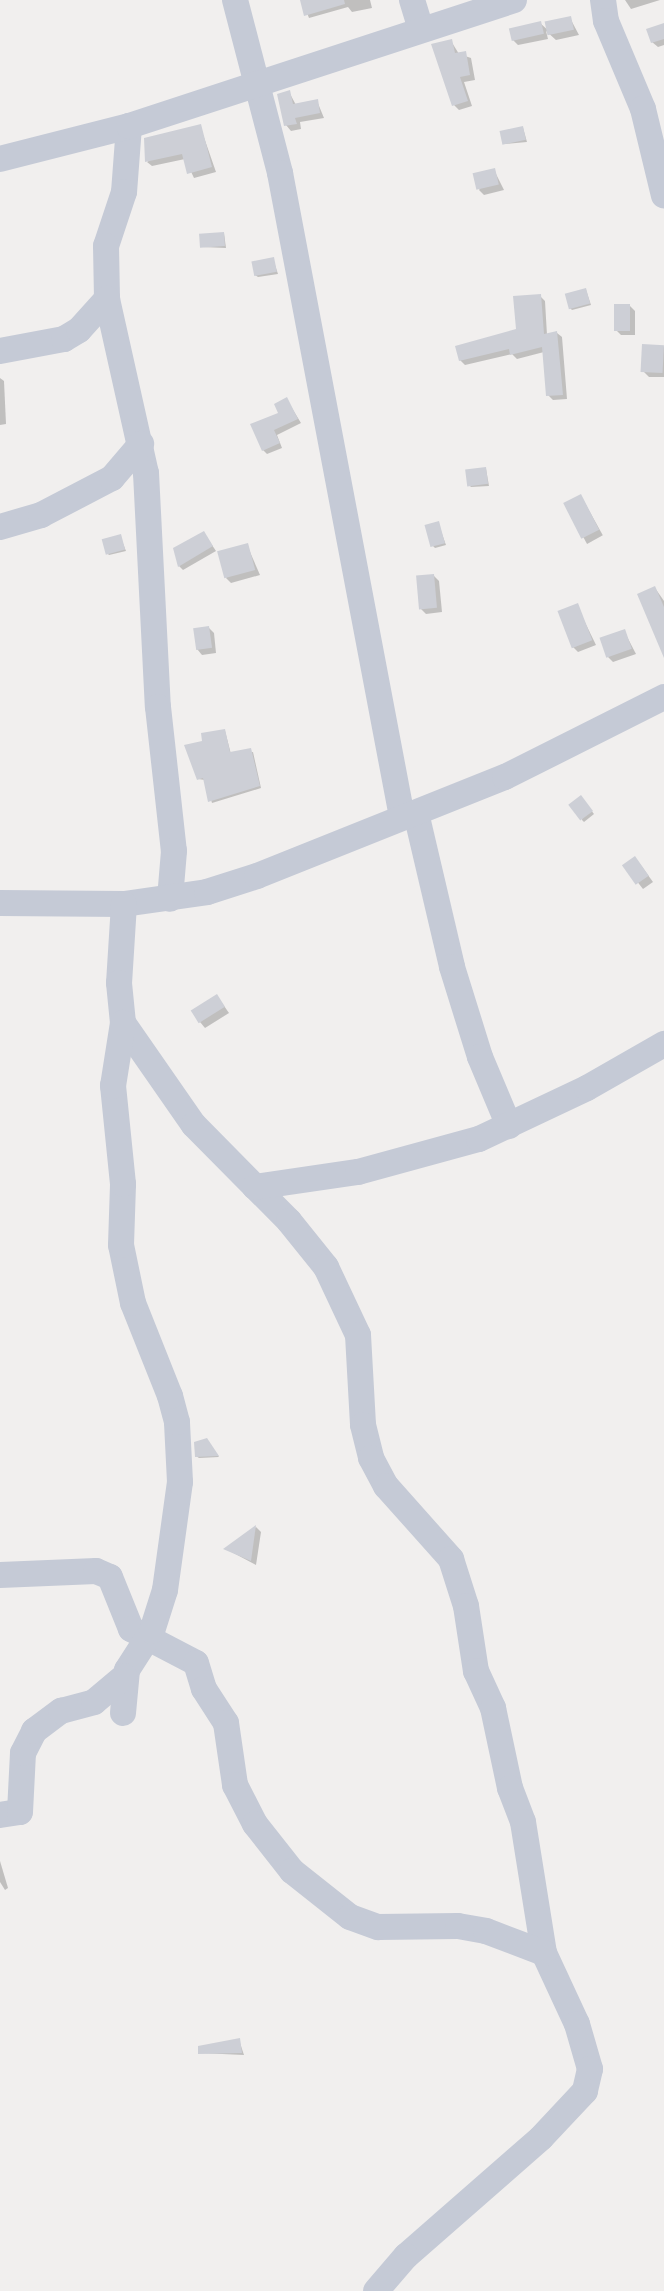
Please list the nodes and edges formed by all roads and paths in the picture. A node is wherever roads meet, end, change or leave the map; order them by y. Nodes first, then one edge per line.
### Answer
1 (235, 0) edge
2 (412, 0) edge
3 (514, 0) edge
4 (603, 0) edge
5 (421, 30) junction
6 (257, 84) junction
7 (128, 126) junction
8 (0, 159) edge
9 (664, 196) edge
10 (107, 299) junction
11 (0, 351) edge
12 (141, 444) junction
13 (0, 527) edge
14 (664, 697) edge
15 (409, 815) junction
16 (170, 899) junction
17 (0, 903) edge
18 (124, 904) junction
19 (123, 1023) junction
20 (664, 1044) edge
21 (509, 1126) junction
22 (255, 1186) junction
23 (0, 1575) edge
24 (147, 1640) junction
25 (125, 1676) junction
26 (123, 1713) dead end
27 (0, 1815) edge
28 (544, 1953) junction
29 (376, 2291) edge

1 - 6 street
2 - 5 street
3 - 5 street
4 - 9 street
5 - 6 street
6 - 7 street
6 - 15 street
7 - 8 street
7 - 10 street
10 - 11 street
10 - 12 street
12 - 13 street
12 - 16 street
14 - 15 street
15 - 16 street
15 - 21 street
16 - 18 street
17 - 18 street
18 - 19 street
19 - 22 street
19 - 24 street
20 - 21 street
21 - 22 street
22 - 28 street
23 - 24 street
24 - 25 street
24 - 28 street
25 - 26 street
25 - 27 street
28 - 29 street

